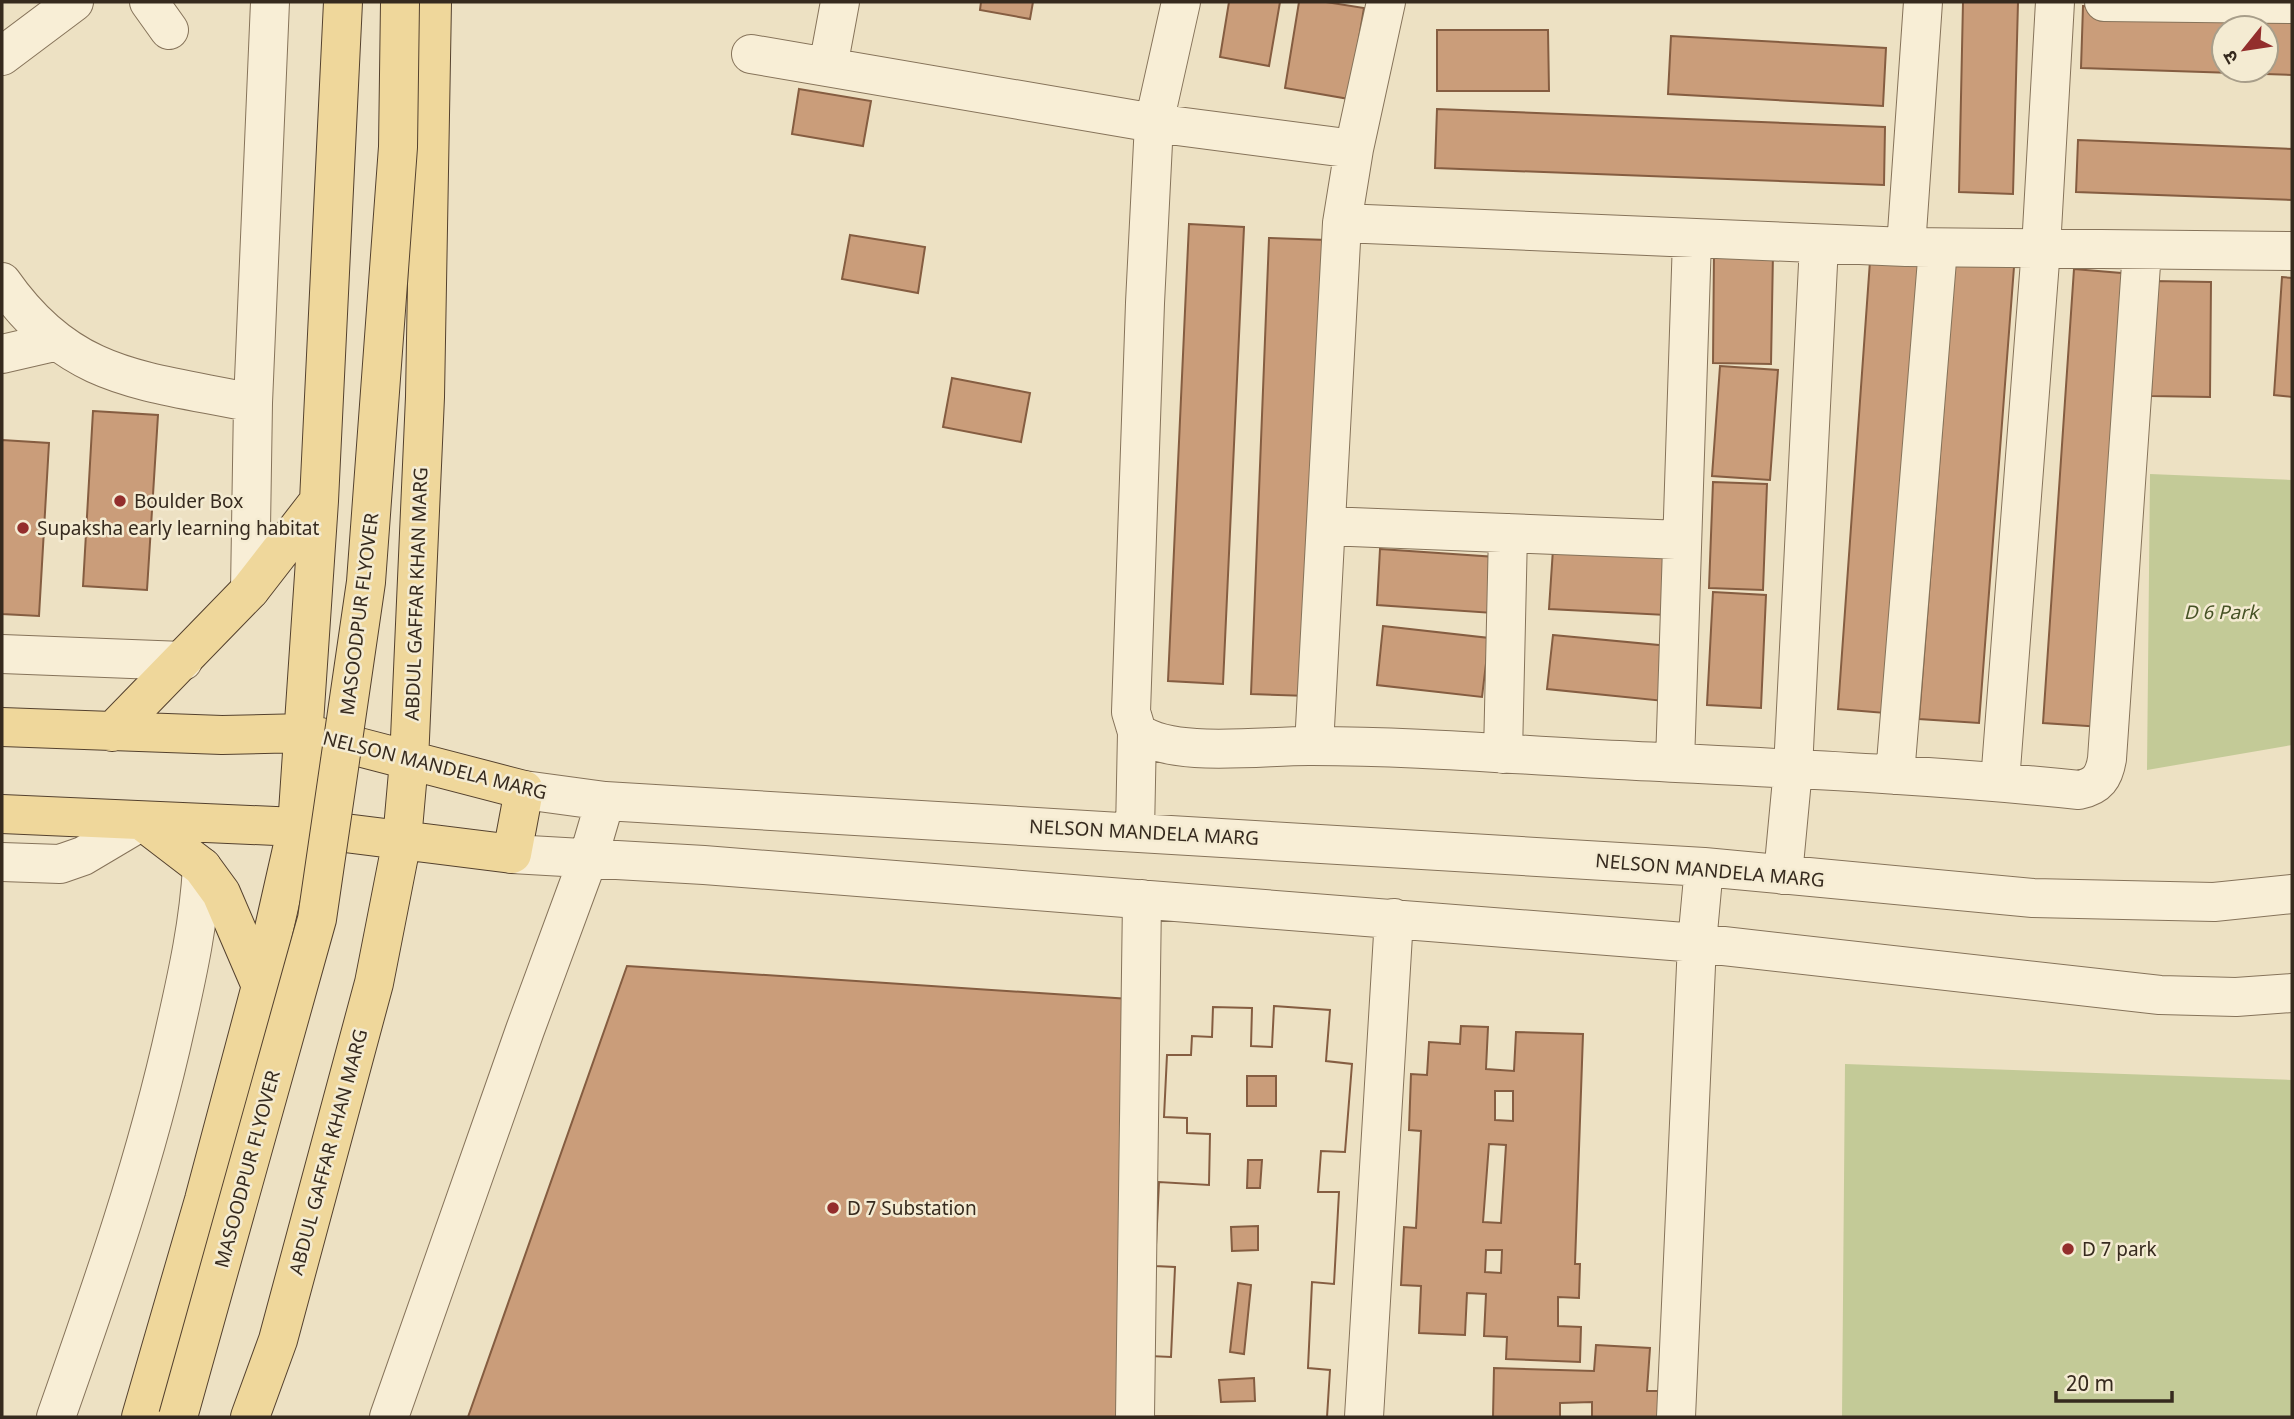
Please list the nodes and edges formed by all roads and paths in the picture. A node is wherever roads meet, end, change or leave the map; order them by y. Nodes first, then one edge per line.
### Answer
1 (74, 2) edge
2 (270, 2) edge
3 (343, 2) edge
4 (400, 2) edge
5 (432, 2) edge
6 (840, 2) edge
7 (1181, 2) edge
8 (1387, 2) edge
9 (1923, 2) edge
10 (2055, 2) edge
11 (2104, 2) edge
12 (2292, 4) edge
13 (751, 54) dead end
14 (2, 56) edge
15 (828, 67) junction
16 (1154, 123) junction
17 (1354, 149) junction
18 (1342, 223) junction
19 (1692, 239) junction
20 (1819, 244) junction
21 (1922, 247) junction
22 (2041, 248) junction
23 (2142, 250) junction
24 (2292, 251) edge
25 (2, 282) edge
26 (54, 342) junction
27 (2, 354) edge
28 (253, 403) junction
29 (319, 501) junction
30 (1326, 526) junction
31 (1508, 533) junction
32 (1682, 540) junction
33 (250, 590) junction
34 (2, 654) edge
35 (183, 661) junction
36 (2, 727) edge
37 (112, 732) junction
38 (1137, 732) junction
39 (305, 733) junction
40 (1314, 746) junction
41 (1503, 754) junction
42 (409, 761) junction
43 (1675, 763) junction
44 (1793, 769) junction
45 (1895, 775) junction
46 (2000, 782) junction
47 (524, 790) junction
48 (605, 801) junction
49 (2, 814) edge
50 (142, 821) junction
51 (297, 827) junction
52 (1136, 832) junction
53 (402, 840) junction
54 (512, 854) junction
55 (589, 859) junction
56 (2, 862) edge
57 (202, 867) junction
58 (1704, 867) junction
59 (1783, 875) junction
60 (2292, 894) edge
61 (1142, 899) junction
62 (1394, 918) junction
63 (1697, 943) junction
64 (261, 986) junction
65 (2292, 993) edge
66 (56, 1417) edge
67 (141, 1417) edge
68 (178, 1417) edge
69 (250, 1417) edge
70 (389, 1417) edge
71 (1135, 1417) edge
72 (1364, 1417) edge
73 (1676, 1417) edge

1 - 14 street
2 - 28 street
3 - 29 main road
4 - 68 main road, MASOODPUR FLYOVER, bridge
5 - 42 main road, ABDUL GAFFAR KHAN MARG
6 - 15 street
7 - 16 street
8 - 17 street
9 - 21 street
10 - 22 street
11 - 12 street
13 - 15 street
15 - 16 street
16 - 17 street
16 - 38 street
17 - 18 street
18 - 19 street
18 - 30 street
19 - 20 street
19 - 32 street
20 - 21 street
20 - 44 street
21 - 22 street
21 - 45 street
22 - 23 street
22 - 46 street
23 - 24 street
23 - 46 street
25 - 26 street
26 - 27 street
26 - 28 street
28 - 33 street
29 - 33 main road
29 - 39 main road
30 - 31 street
30 - 40 street
31 - 32 street
31 - 41 street
32 - 43 street
33 - 35 main road
34 - 35 street
35 - 37 main road
36 - 37 main road, NELSON MANDELA MARG
37 - 39 main road, NELSON MANDELA MARG
38 - 40 street
38 - 52 street
39 - 42 main road, NELSON MANDELA MARG
39 - 51 main road
40 - 41 street
41 - 43 street
42 - 47 main road, NELSON MANDELA MARG
42 - 53 main road, ABDUL GAFFAR KHAN MARG
43 - 44 street
44 - 45 street
44 - 59 street
45 - 46 street
47 - 48 street, NELSON MANDELA MARG
47 - 54 main road
48 - 52 street, NELSON MANDELA MARG
48 - 55 street
49 - 50 main road
50 - 51 main road
50 - 56 street
50 - 57 main road
51 - 53 main road
51 - 64 main road
52 - 58 street, NELSON MANDELA MARG
53 - 54 main road
53 - 69 main road, ABDUL GAFFAR KHAN MARG
54 - 55 street
55 - 61 street
55 - 70 street
57 - 64 main road
57 - 66 street
58 - 59 street, NELSON MANDELA MARG
58 - 63 street
59 - 60 street, NELSON MANDELA MARG
61 - 62 street
61 - 71 street
62 - 63 street
62 - 72 street
63 - 65 street
63 - 73 street
64 - 67 main road

